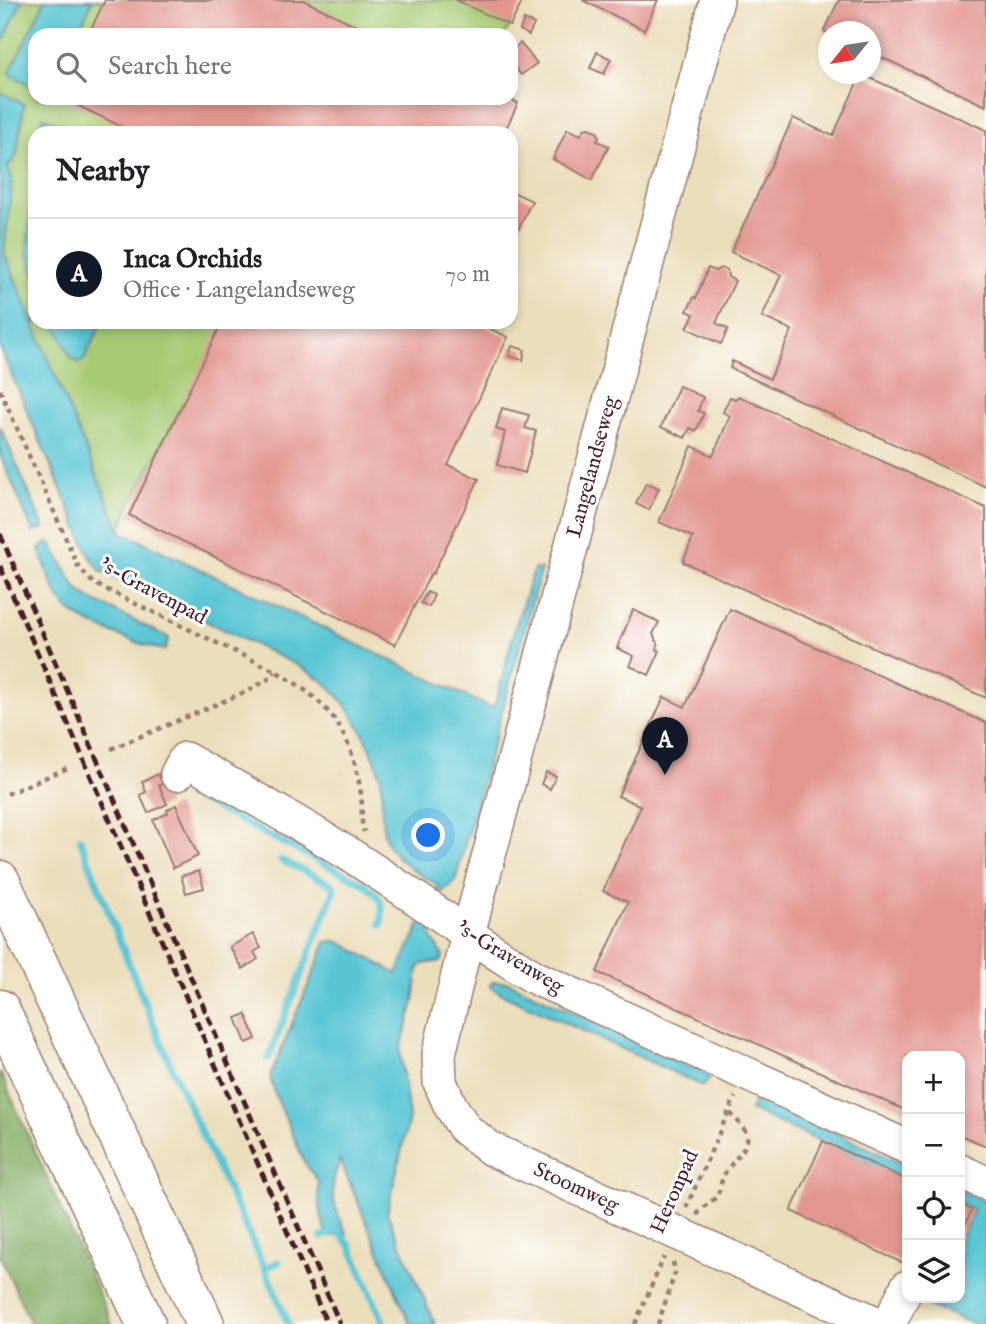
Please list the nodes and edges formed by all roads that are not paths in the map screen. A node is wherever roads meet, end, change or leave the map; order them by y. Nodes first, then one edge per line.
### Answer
1 (717, 0) edge
2 (177, 774) dead end
3 (0, 880) edge
4 (468, 934) junction
5 (0, 1009) edge
6 (902, 1145) edge
7 (965, 1173) edge
8 (986, 1183) edge
9 (902, 1297) edge
10 (146, 1324) edge
11 (205, 1324) edge
12 (878, 1324) edge
13 (889, 1324) edge

1 - 4 street, Langelandseweg
2 - 4 street, 's-Gravenweg
3 - 11 highway
4 - 6 street, 's-Gravenweg
4 - 12 street, Stoomweg
5 - 10 highway
7 - 8 street
9 - 13 street

